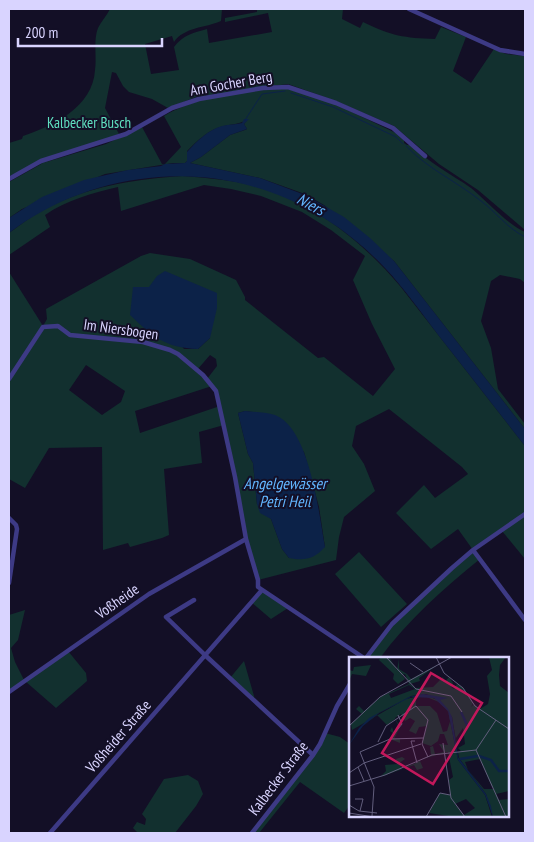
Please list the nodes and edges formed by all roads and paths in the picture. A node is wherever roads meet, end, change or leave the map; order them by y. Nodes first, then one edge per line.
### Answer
1 (410, 9) edge
2 (525, 54) edge
3 (425, 156) dead end
4 (9, 179) edge
5 (9, 379) edge
6 (525, 514) edge
7 (9, 518) edge
8 (246, 539) junction
9 (473, 550) junction
10 (9, 583) edge
11 (262, 590) junction
12 (194, 600) dead end
13 (525, 620) edge
14 (206, 656) junction
15 (363, 657) edge
16 (366, 657) edge
17 (349, 686) edge
18 (9, 692) edge
19 (313, 755) junction
20 (50, 833) edge
21 (252, 833) edge

1 - 2 street
3 - 4 street, Am Gocher Berg
5 - 8 street, Im Niersbogen
6 - 9 street
7 - 10 street
8 - 11 street, Im Niersbogen
8 - 18 street, Voßheide
9 - 13 street
9 - 16 street
11 - 14 street, Voßheider Straße
11 - 15 street
12 - 14 street
14 - 19 street
14 - 20 street, Voßheider Straße
17 - 19 street, Kalbecker Straße
19 - 21 street, Kalbecker Straße

